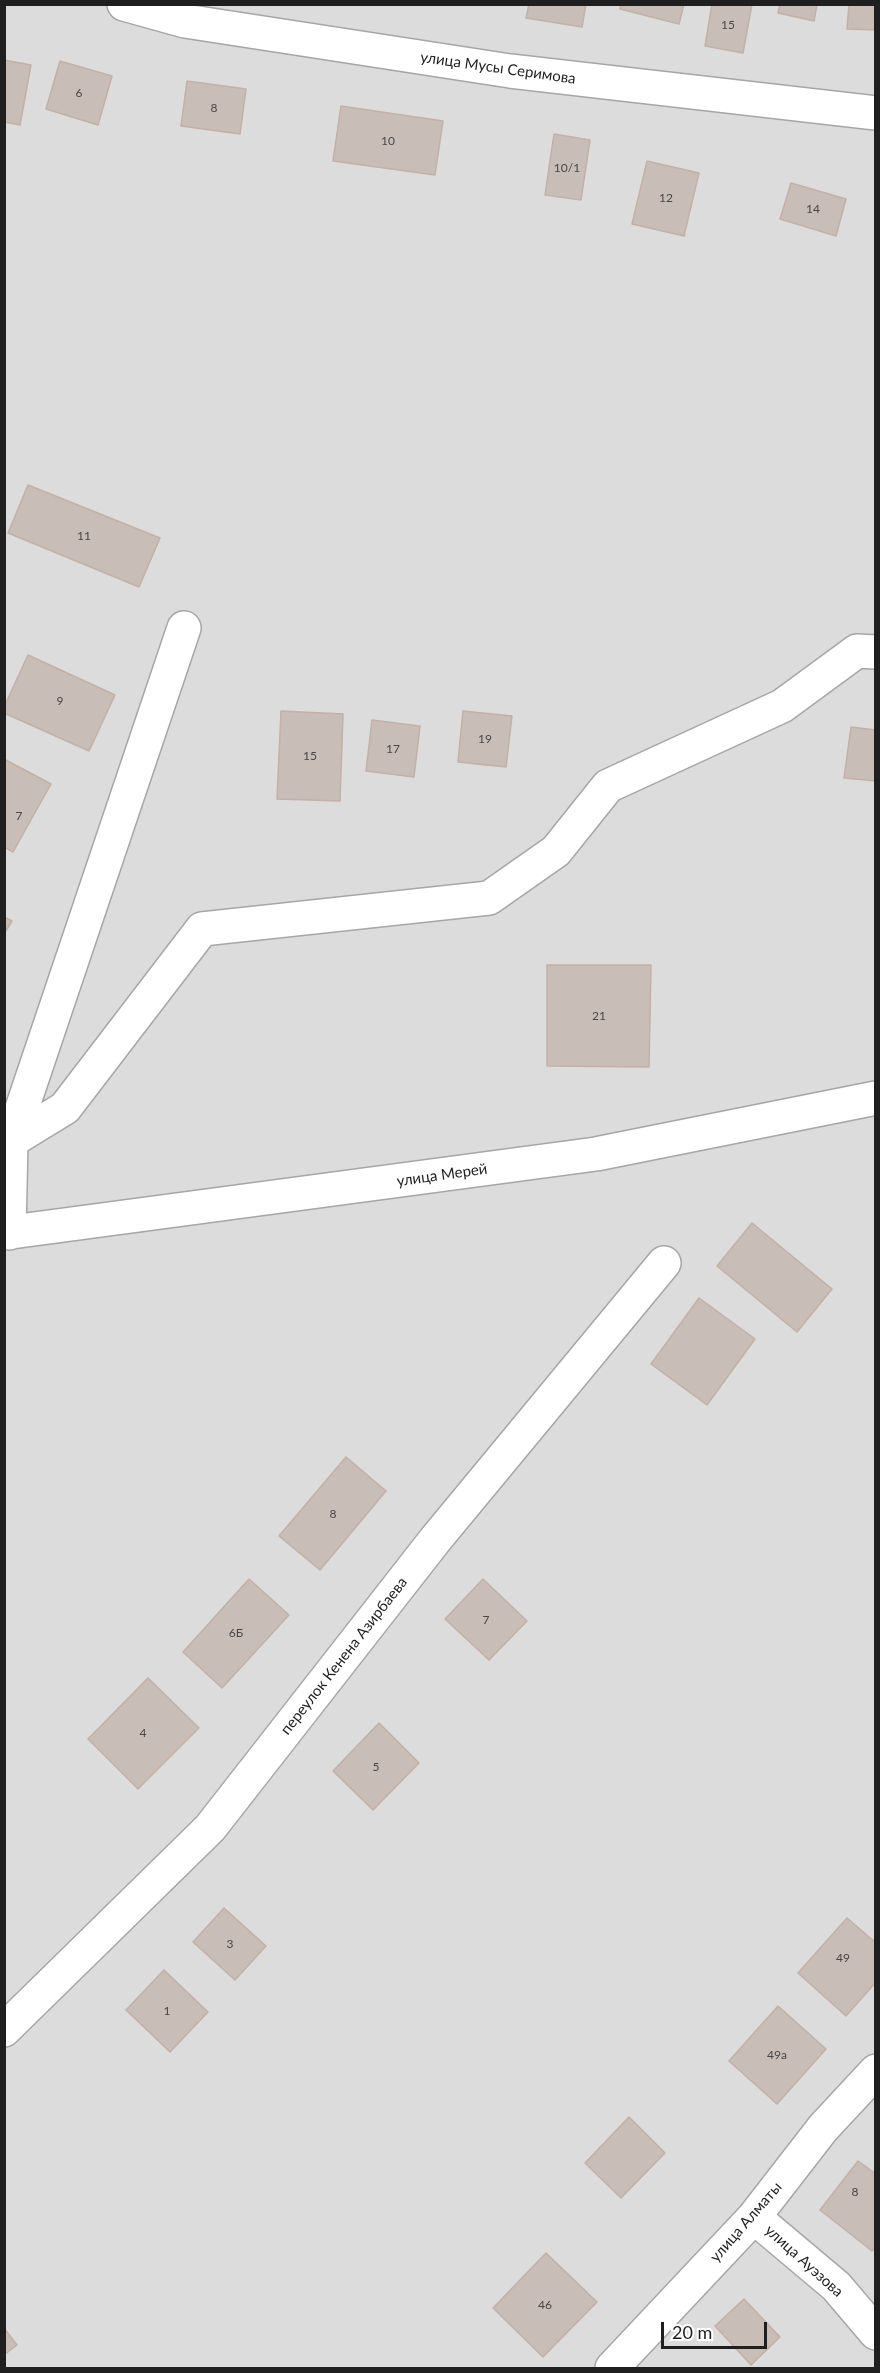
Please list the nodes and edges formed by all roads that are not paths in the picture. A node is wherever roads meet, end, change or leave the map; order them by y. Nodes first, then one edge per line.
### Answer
1 (124, 4) edge
2 (876, 113) edge
3 (184, 628) dead end
4 (876, 652) edge
5 (876, 1098) edge
6 (11, 1141) junction
7 (7, 1233) edge
8 (664, 1263) dead end
9 (4, 2030) edge
10 (876, 2071) edge
11 (754, 2217) junction
12 (876, 2333) edge
13 (612, 2368) edge

1 - 2 street, улица Мусы Серимова
3 - 6 street
4 - 6 street
5 - 7 street, улица Мерей
6 - 7 street
8 - 9 street, переулок Кенена Азирбаева
10 - 11 street, улица Алматы
11 - 12 street, улица Ауэзова
11 - 13 street, улица Алматы

